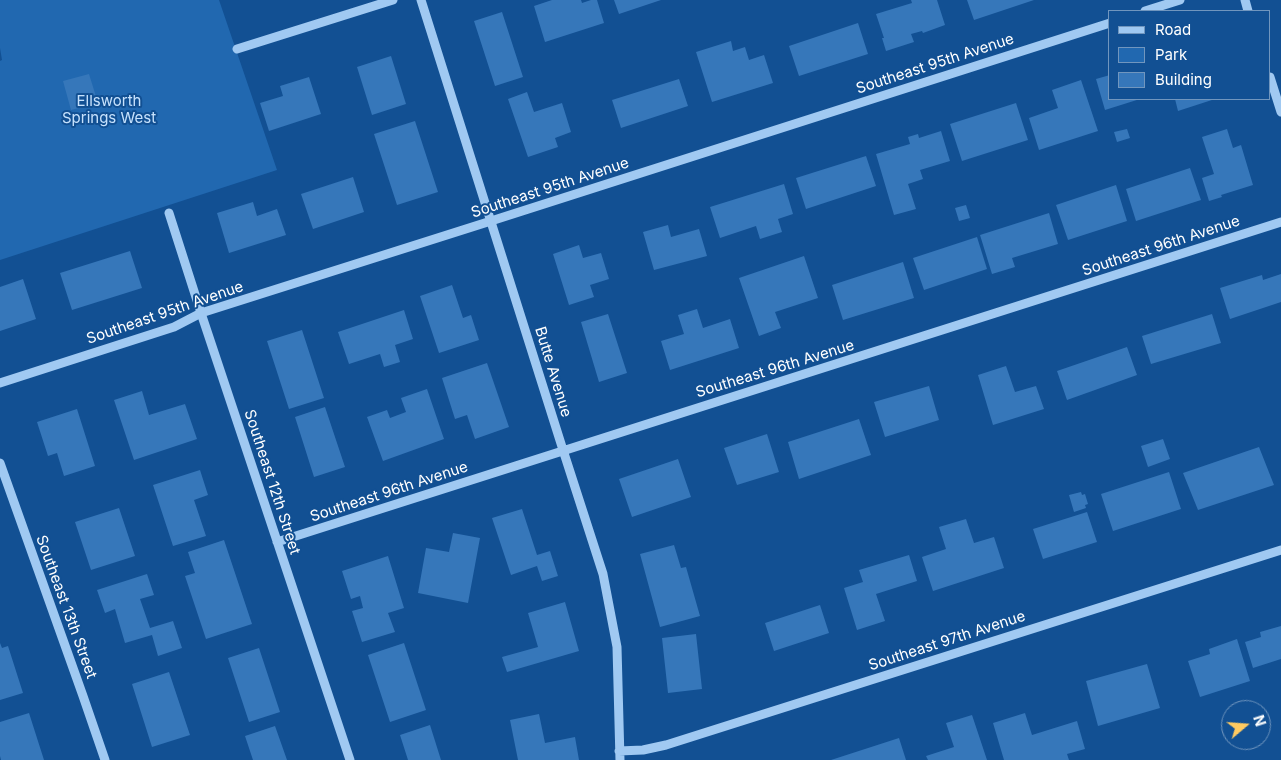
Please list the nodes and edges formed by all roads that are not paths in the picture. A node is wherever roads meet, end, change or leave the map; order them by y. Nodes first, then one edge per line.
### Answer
1 (393, 0) edge
2 (421, 0) edge
3 (1180, 0) edge
4 (1148, 10) edge
5 (1108, 23) edge
6 (237, 48) dead end
7 (1271, 81) edge
8 (1281, 112) edge
9 (169, 213) dead end
10 (491, 221) junction
11 (1281, 222) edge
12 (201, 313) junction
13 (0, 383) edge
14 (563, 450) junction
15 (0, 463) edge
16 (277, 542) junction
17 (1281, 550) edge
18 (620, 756) edge
19 (105, 760) edge
20 (350, 760) edge

1 - 6 street
2 - 10 street, Butte Avenue
3 - 4 street
5 - 10 street, Southeast 95th Avenue
7 - 8 street
9 - 12 street, Southeast 12th Street
10 - 12 street, Southeast 95th Avenue
10 - 14 street, Butte Avenue
11 - 14 street, Southeast 96th Avenue
12 - 13 street, Southeast 95th Avenue
12 - 16 street, Southeast 12th Street
14 - 16 street, Southeast 96th Avenue
14 - 18 street, Butte Avenue
15 - 19 street, Southeast 13th Street
16 - 20 street, Southeast 12th Street
17 - 18 street, Southeast 97th Avenue

